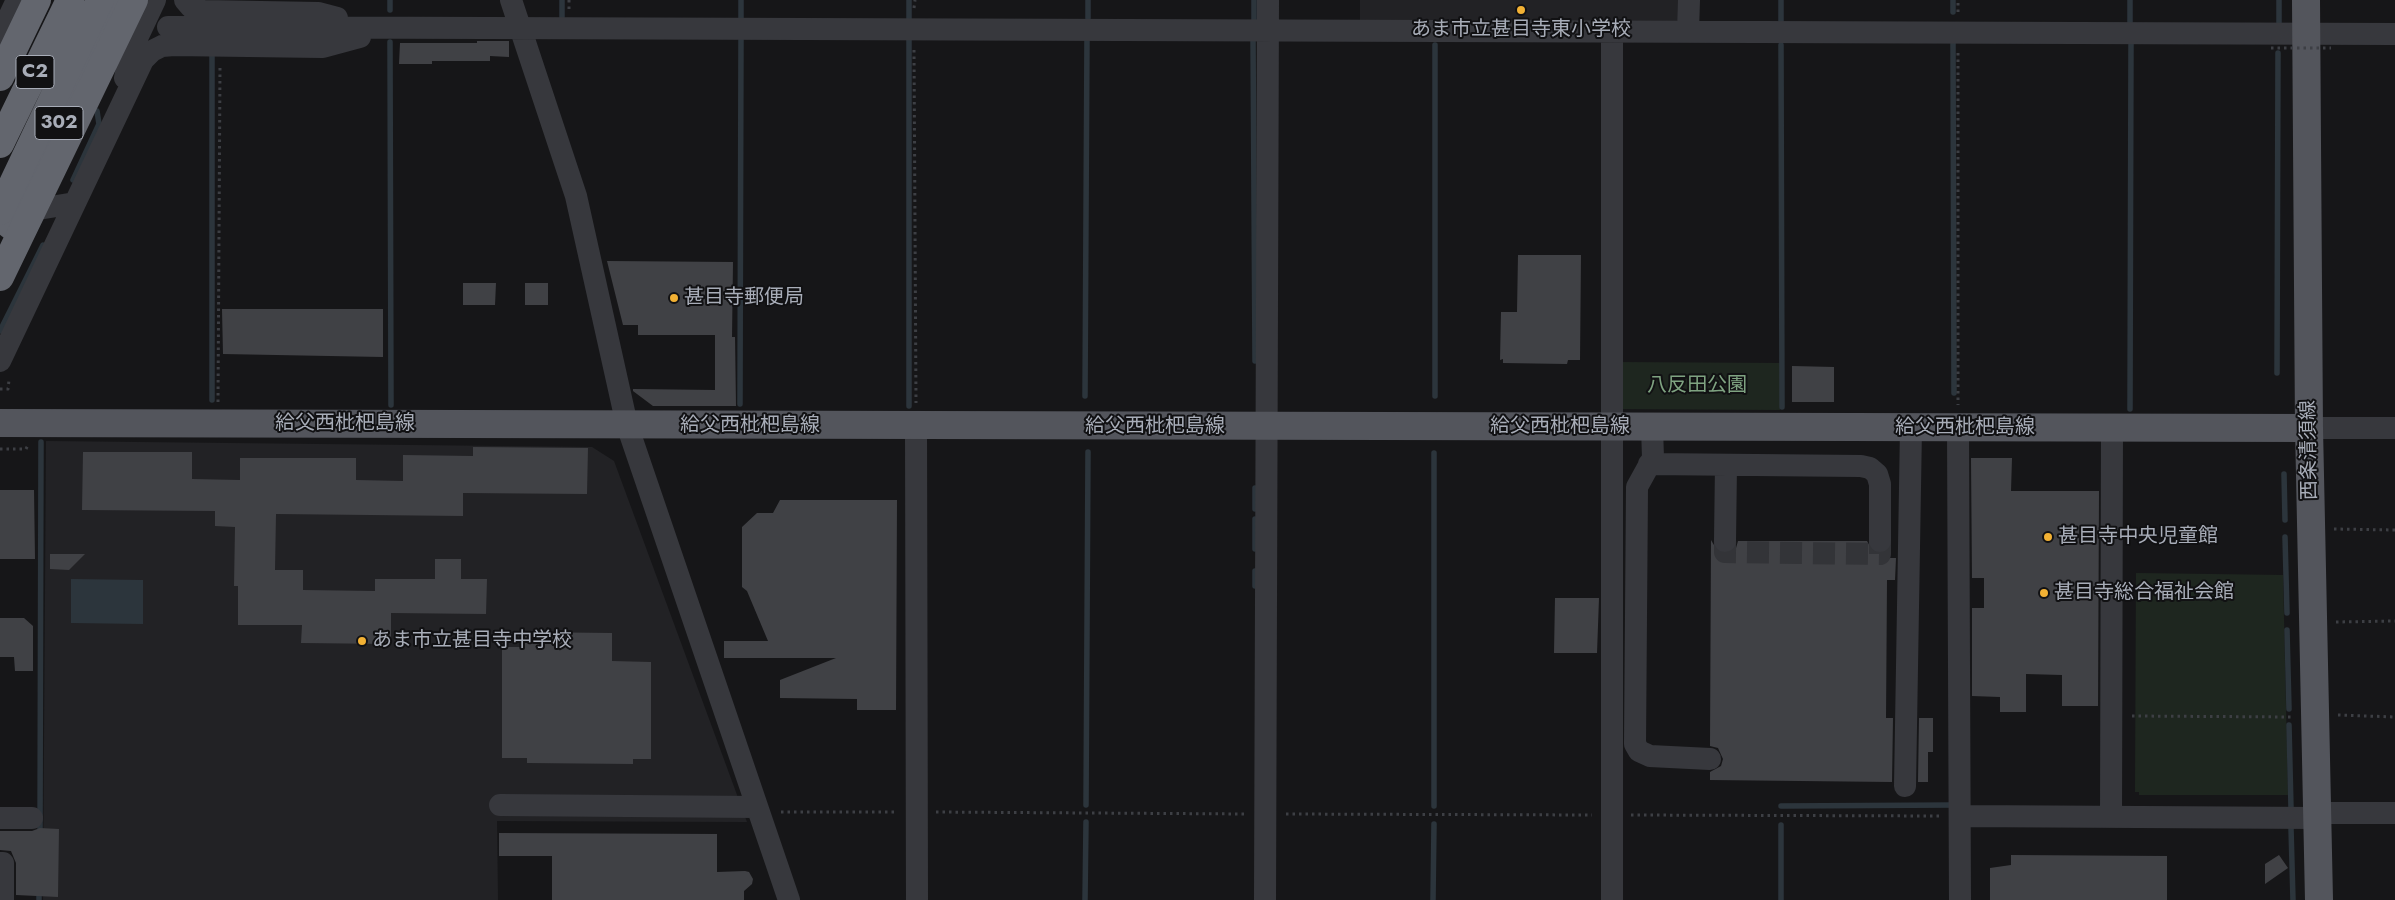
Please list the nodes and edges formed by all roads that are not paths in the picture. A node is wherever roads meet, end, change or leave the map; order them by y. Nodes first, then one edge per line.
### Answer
1 (18, 0) edge
2 (37, 0) edge
3 (70, 0) edge
4 (100, 0) edge
5 (117, 0) edge
6 (134, 0) edge
7 (155, 0) edge
8 (185, 0) edge
9 (511, 0) edge
10 (1268, 0) edge
11 (1688, 0) edge
12 (2306, 0) edge
13 (168, 27) dead end
14 (386, 29) junction
15 (521, 29) junction
16 (1268, 31) junction
17 (1612, 32) junction
18 (1688, 32) junction
19 (2306, 34) junction
20 (2395, 34) edge
21 (0, 36) edge
22 (0, 77) edge
23 (118, 114) junction
24 (0, 144) edge
25 (76, 203) junction
26 (8, 212) edge
27 (0, 246) edge
28 (0, 277) edge
29 (0, 361) edge
30 (0, 423) edge
31 (627, 425) junction
32 (916, 426) junction
33 (1267, 427) junction
34 (1612, 427) junction
35 (1652, 428) junction
36 (1911, 428) junction
37 (1958, 428) junction
38 (2112, 428) junction
39 (2309, 428) junction
40 (2395, 428) edge
41 (1649, 464) junction
42 (1726, 465) junction
43 (1725, 540) dead end
44 (1880, 542) tunnel mouth
45 (1710, 759) dead end
46 (1905, 786) dead end
47 (500, 805) dead end
48 (757, 809) junction
49 (2395, 813) edge
50 (2317, 815) junction
51 (1960, 816) junction
52 (2111, 817) junction
53 (0, 818) edge
54 (32, 818) dead end
55 (0, 863) edge
56 (3, 900) edge
57 (789, 900) edge
58 (917, 900) edge
59 (1265, 900) edge
60 (1612, 900) edge
61 (1960, 900) edge
62 (2319, 900) edge

1 - 21 street
2 - 22 highway, bridge
3 - 24 highway, C2, bridge
4 - 26 highway, C2, bridge
5 - 26 highway, 302
6 - 28 highway, bridge
7 - 23 street
8 - 14 street
9 - 15 street
10 - 16 street
11 - 18 street
12 - 19 main road, 西条清須線
13 - 14 street
14 - 15 street
14 - 23 street
15 - 16 street
15 - 31 street
16 - 17 street
16 - 33 street
17 - 18 street
17 - 34 street
18 - 19 street
19 - 20 street
19 - 39 main road, 西条清須線
23 - 25 street
25 - 26 street
25 - 29 street
26 - 27 highway, 302
30 - 31 main road, 給父西枇杷島線
31 - 32 main road, 給父西枇杷島線
31 - 48 street
32 - 33 main road, 給父西枇杷島線
32 - 58 street
33 - 34 main road, 給父西枇杷島線
33 - 59 street
34 - 35 main road, 給父西枇杷島線
34 - 60 street
35 - 36 main road, 給父西枇杷島線
35 - 41 street
36 - 37 main road, 給父西枇杷島線
36 - 46 street
37 - 38 main road, 給父西枇杷島線
37 - 51 street
38 - 39 main road, 給父西枇杷島線
38 - 52 street
39 - 40 street
39 - 50 main road, 西条清須線
41 - 42 street
41 - 45 street
42 - 43 street
42 - 44 street
47 - 48 street
48 - 57 street
49 - 50 street
50 - 52 street
50 - 62 main road, 西条清須線
51 - 52 street
51 - 61 street
53 - 54 street
55 - 56 street

